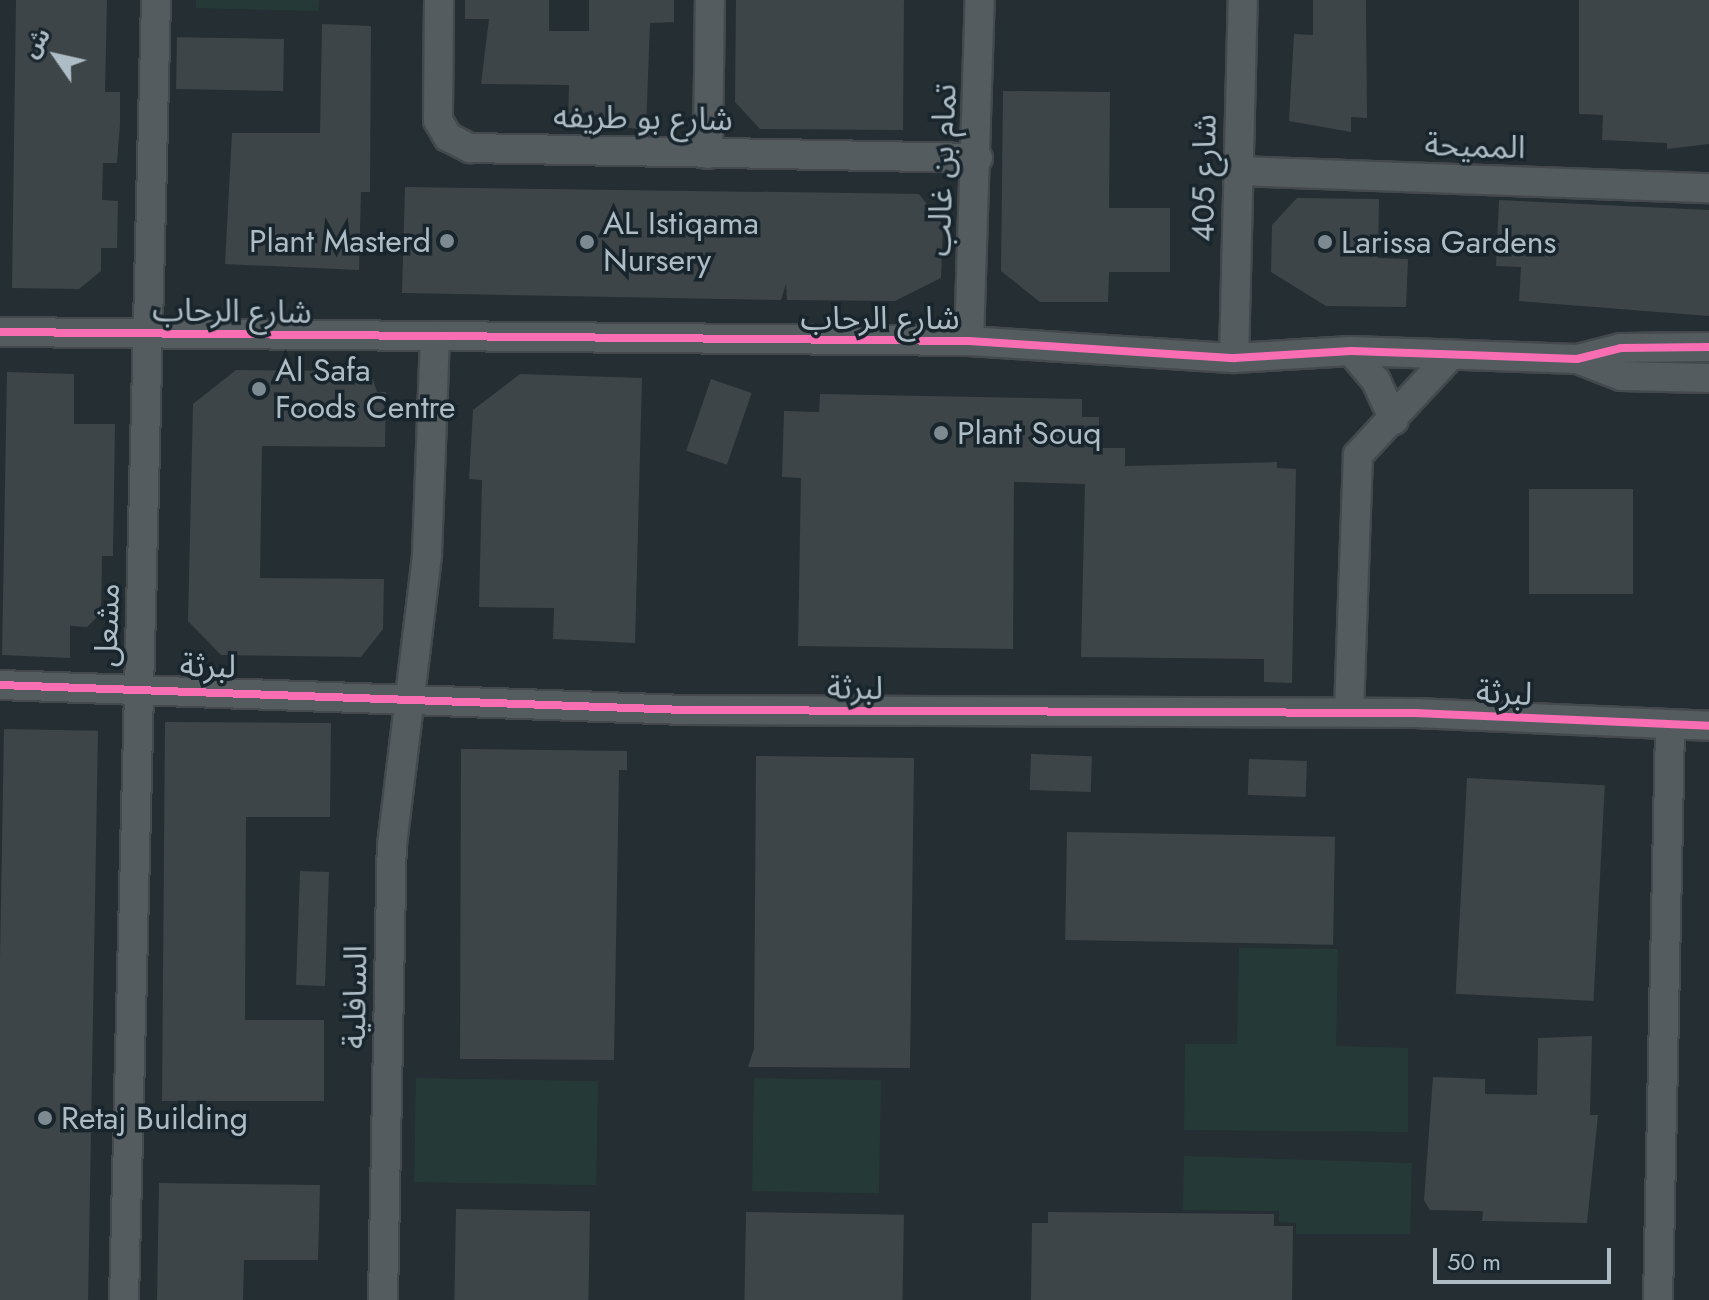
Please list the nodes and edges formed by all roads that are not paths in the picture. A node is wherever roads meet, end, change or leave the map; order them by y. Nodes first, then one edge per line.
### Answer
1 (156, 0) edge
2 (439, 0) edge
3 (710, 0) edge
4 (980, 0) edge
5 (1243, 0) edge
6 (708, 154) junction
7 (978, 158) junction
8 (1238, 171) junction
9 (1709, 188) edge
10 (0, 332) edge
11 (149, 334) junction
12 (435, 337) junction
13 (969, 341) junction
14 (1709, 347) edge
15 (1351, 351) junction
16 (1450, 356) junction
17 (1234, 358) junction
18 (1577, 359) junction
19 (1709, 378) edge
20 (1394, 420) junction
21 (0, 685) edge
22 (140, 687) junction
23 (408, 696) junction
24 (1349, 712) junction
25 (1670, 726) junction
26 (1709, 726) edge
27 (124, 1300) edge
28 (383, 1300) edge
29 (1658, 1300) edge

1 - 11 street, مشعل
2 - 6 street, شارع بو طريفه
3 - 6 street
4 - 7 street, تمام بن غالب
5 - 8 street, شارع 405
6 - 7 street, شارع بو طريفه
7 - 13 street, تمام بن غالب
8 - 9 street, المميحة
8 - 17 street, شارع 405
10 - 11 street, شارع الرحاب
11 - 12 street, شارع الرحاب
11 - 22 street, مشعل
12 - 13 street, شارع الرحاب
12 - 23 street
13 - 17 street, شارع الرحاب
14 - 18 street, شارع الرحاب
15 - 16 street, شارع الرحاب
15 - 17 street, شارع الرحاب
15 - 20 street
16 - 18 street, شارع الرحاب
16 - 20 street
18 - 19 street, شارع الرحاب
20 - 24 street
21 - 22 street, لبرثة
22 - 23 street, لبرثة
22 - 27 street, مشعل
23 - 24 street, لبرثة
23 - 28 street, السافلية
24 - 25 street, لبرثة
25 - 26 street, لبرثة
25 - 29 street

